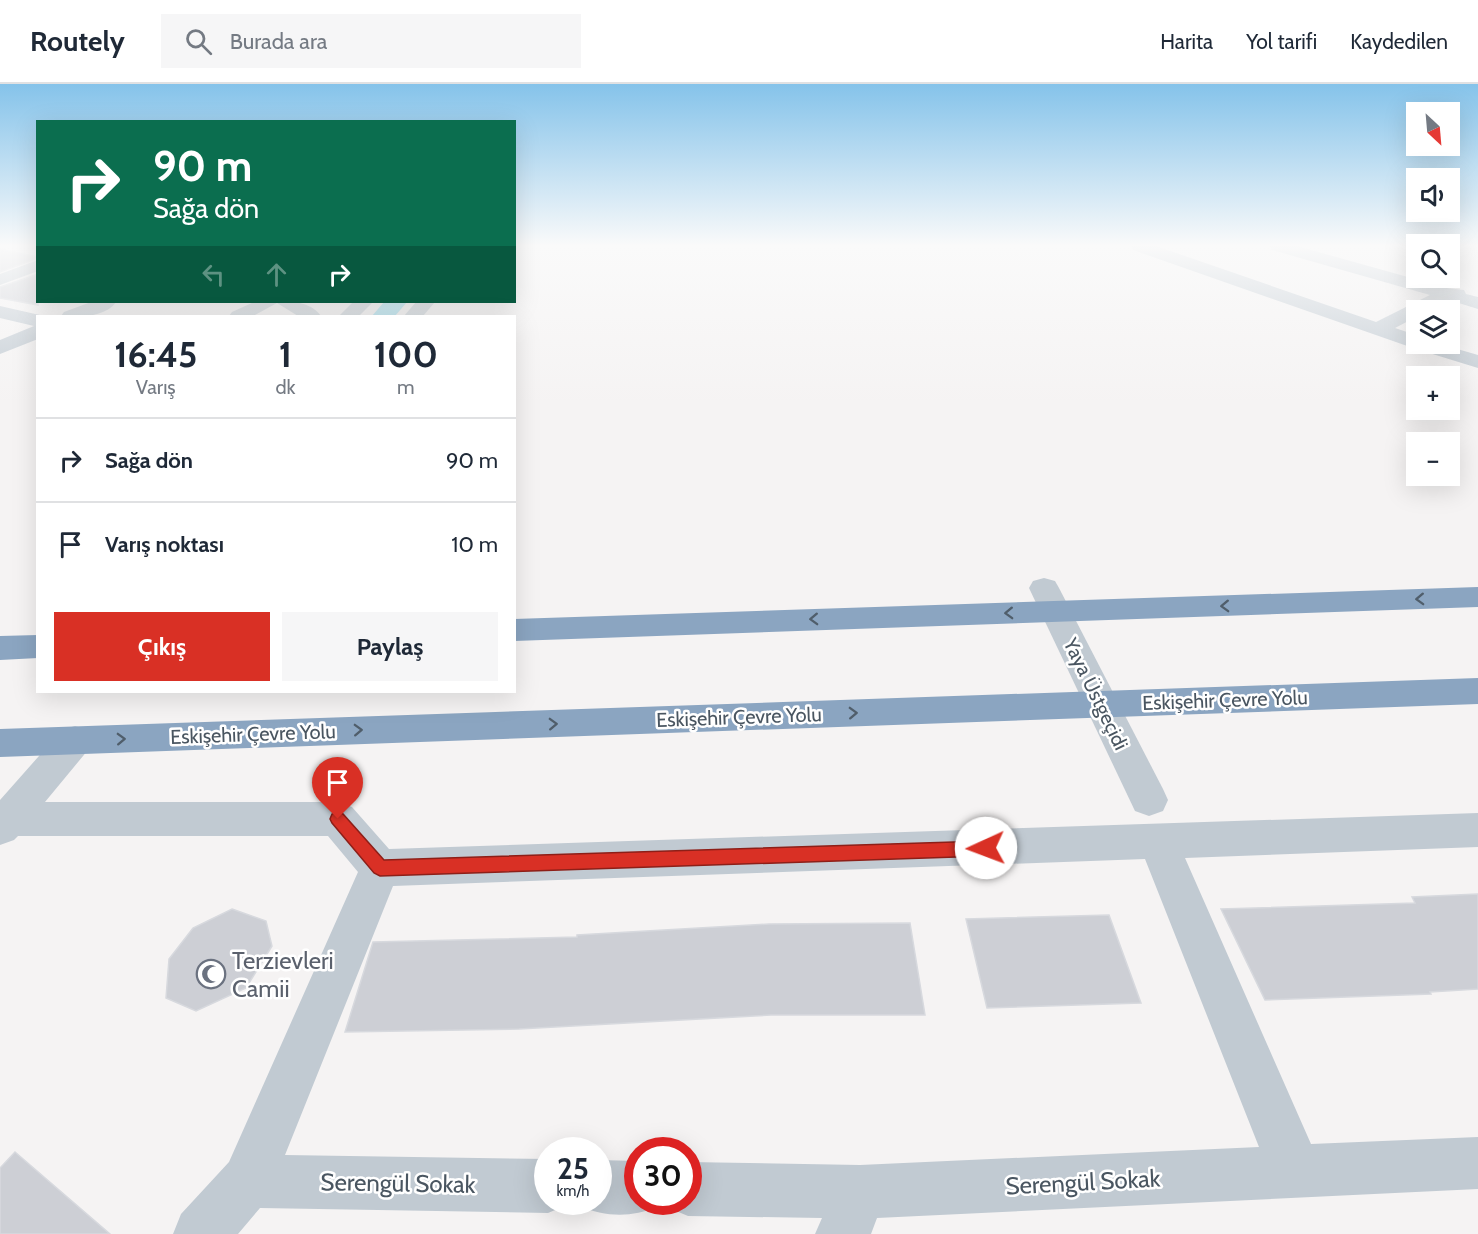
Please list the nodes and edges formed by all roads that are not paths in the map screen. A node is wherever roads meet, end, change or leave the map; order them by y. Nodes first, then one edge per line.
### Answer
1 (1295, 300) edge
2 (1435, 300) edge
3 (104, 303) edge
4 (266, 303) edge
5 (288, 303) edge
6 (363, 303) edge
7 (425, 303) edge
8 (0, 312) edge
9 (73, 315) edge
10 (240, 315) edge
11 (309, 315) edge
12 (349, 315) edge
13 (414, 315) edge
14 (36, 321) edge
15 (1377, 328) junction
16 (36, 332) edge
17 (1406, 339) edge
18 (0, 348) edge
19 (1451, 354) edge
20 (1478, 363) edge
21 (1044, 588) dead end
22 (1478, 597) edge
23 (516, 630) edge
24 (1478, 691) edge
25 (75, 740) junction
26 (0, 743) edge
27 (1153, 821) junction
28 (4, 824) edge
29 (1478, 830) edge
30 (380, 868) junction
31 (1478, 1163) edge
32 (1296, 1172) junction
33 (248, 1180) junction
34 (534, 1186) edge
35 (702, 1191) edge
36 (851, 1213) edge
37 (201, 1234) edge

1 - 15 street
2 - 15 street
3 - 9 street
4 - 10 street
5 - 11 street
6 - 12 street
7 - 13 street
8 - 14 street
15 - 17 street
16 - 18 street
19 - 20 street
21 - 27 street, Yaya Üstgeçidi
22 -> 23 highway
25 -> 24 highway, Eskişehir Çevre Yolu
25 - 26 highway, Eskişehir Çevre Yolu
25 - 28 street
27 - 29 street
27 - 30 street
27 - 32 street, Yaya Üstgeçidi
28 - 30 street
30 - 33 street
31 - 32 street, Serengül Sokak
32 - 36 street, Serengül Sokak
33 - 34 street, Serengül Sokak
33 - 37 street
35 - 36 street, Serengül Sokak

